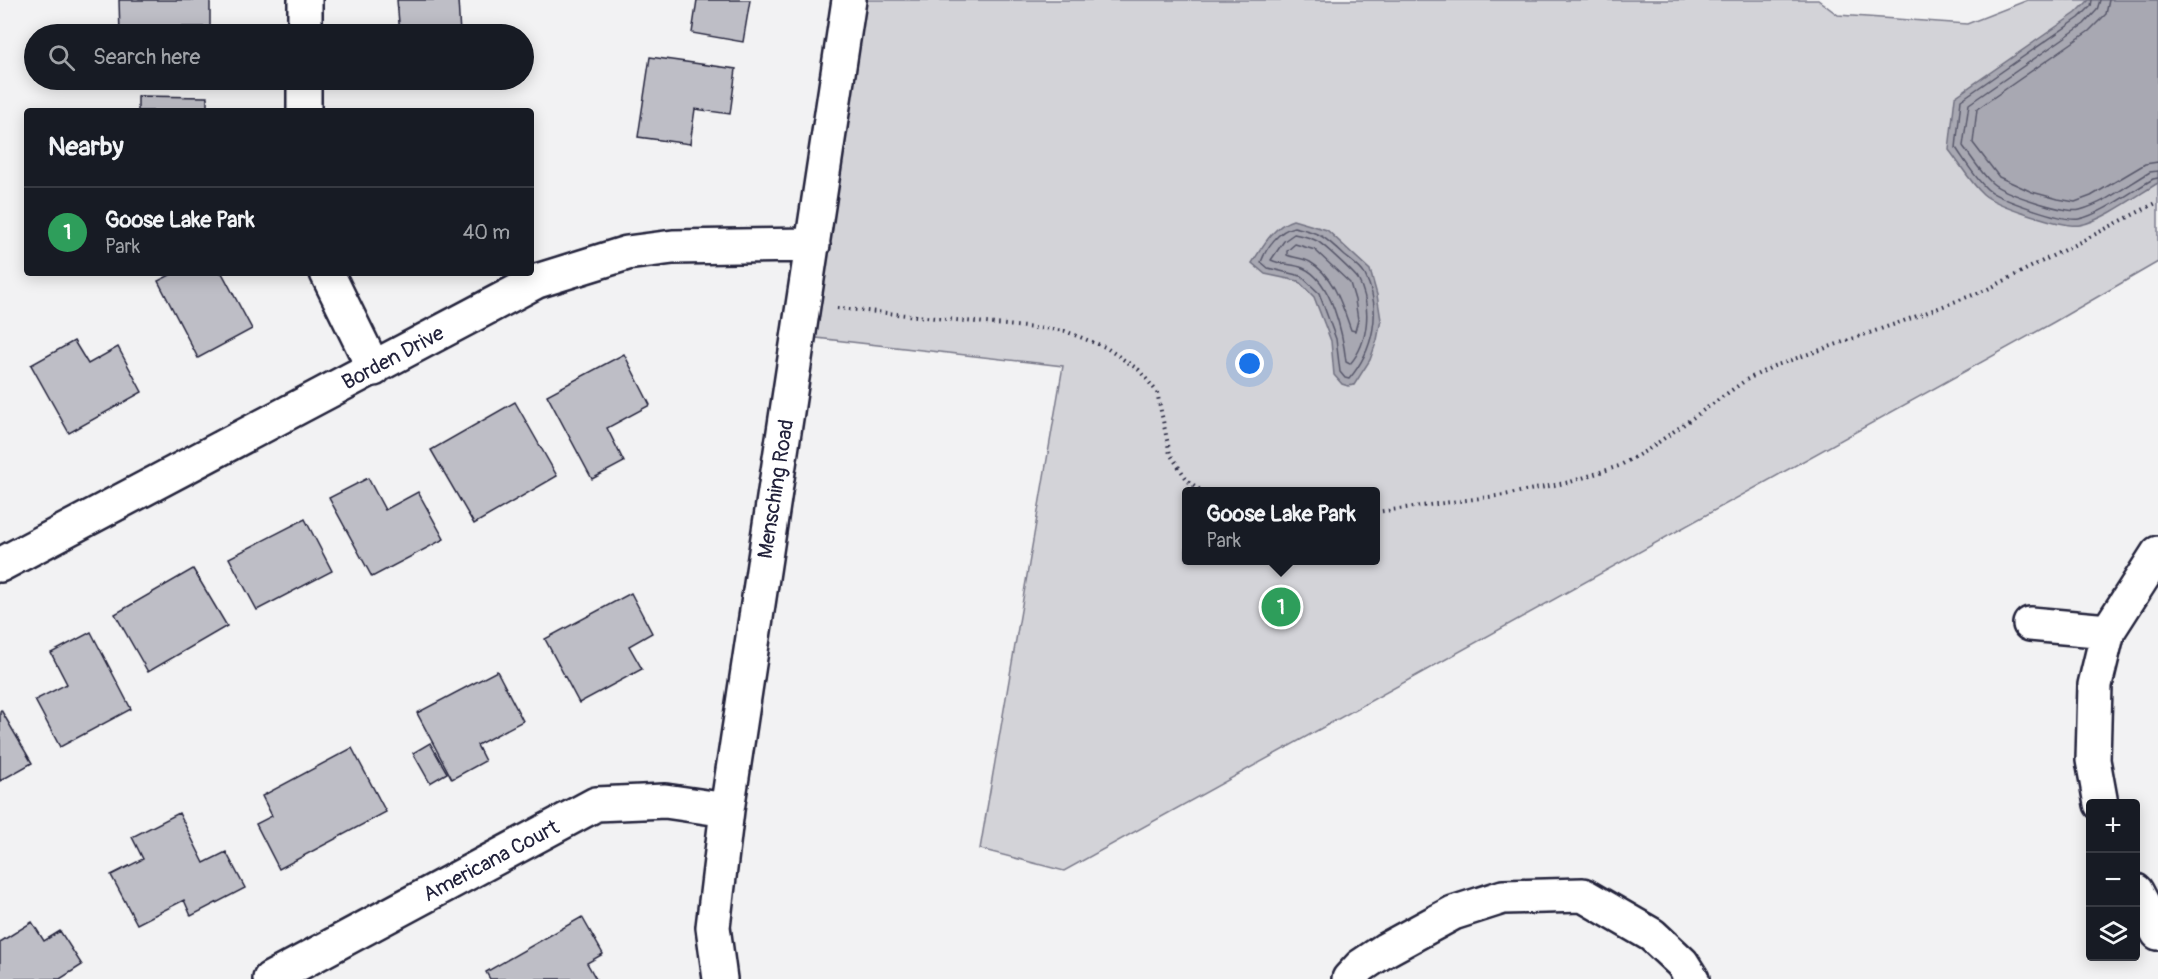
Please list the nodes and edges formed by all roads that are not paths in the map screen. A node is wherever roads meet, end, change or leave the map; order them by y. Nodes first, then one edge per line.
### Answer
1 (305, 0) edge
2 (849, 0) edge
3 (305, 24) edge
4 (304, 90) edge
5 (304, 108) edge
6 (813, 245) junction
7 (328, 276) edge
8 (374, 369) junction
9 (2158, 553) edge
10 (0, 565) edge
11 (2030, 624) dead end
12 (2108, 631) junction
13 (2101, 799) edge
14 (727, 810) junction
15 (2140, 899) edge
16 (2158, 933) edge
17 (270, 979) edge
18 (720, 979) edge
19 (1349, 979) edge
20 (1692, 979) edge

1 - 3 street
2 - 6 street, Mensching Road
4 - 5 street
6 - 8 street, Borden Drive
6 - 14 street, Mensching Road
7 - 8 street
8 - 10 street, Borden Drive
9 - 12 street
11 - 12 street
12 - 13 street
14 - 17 street, Americana Court
14 - 18 street, Mensching Road
15 - 16 street
19 - 20 street

